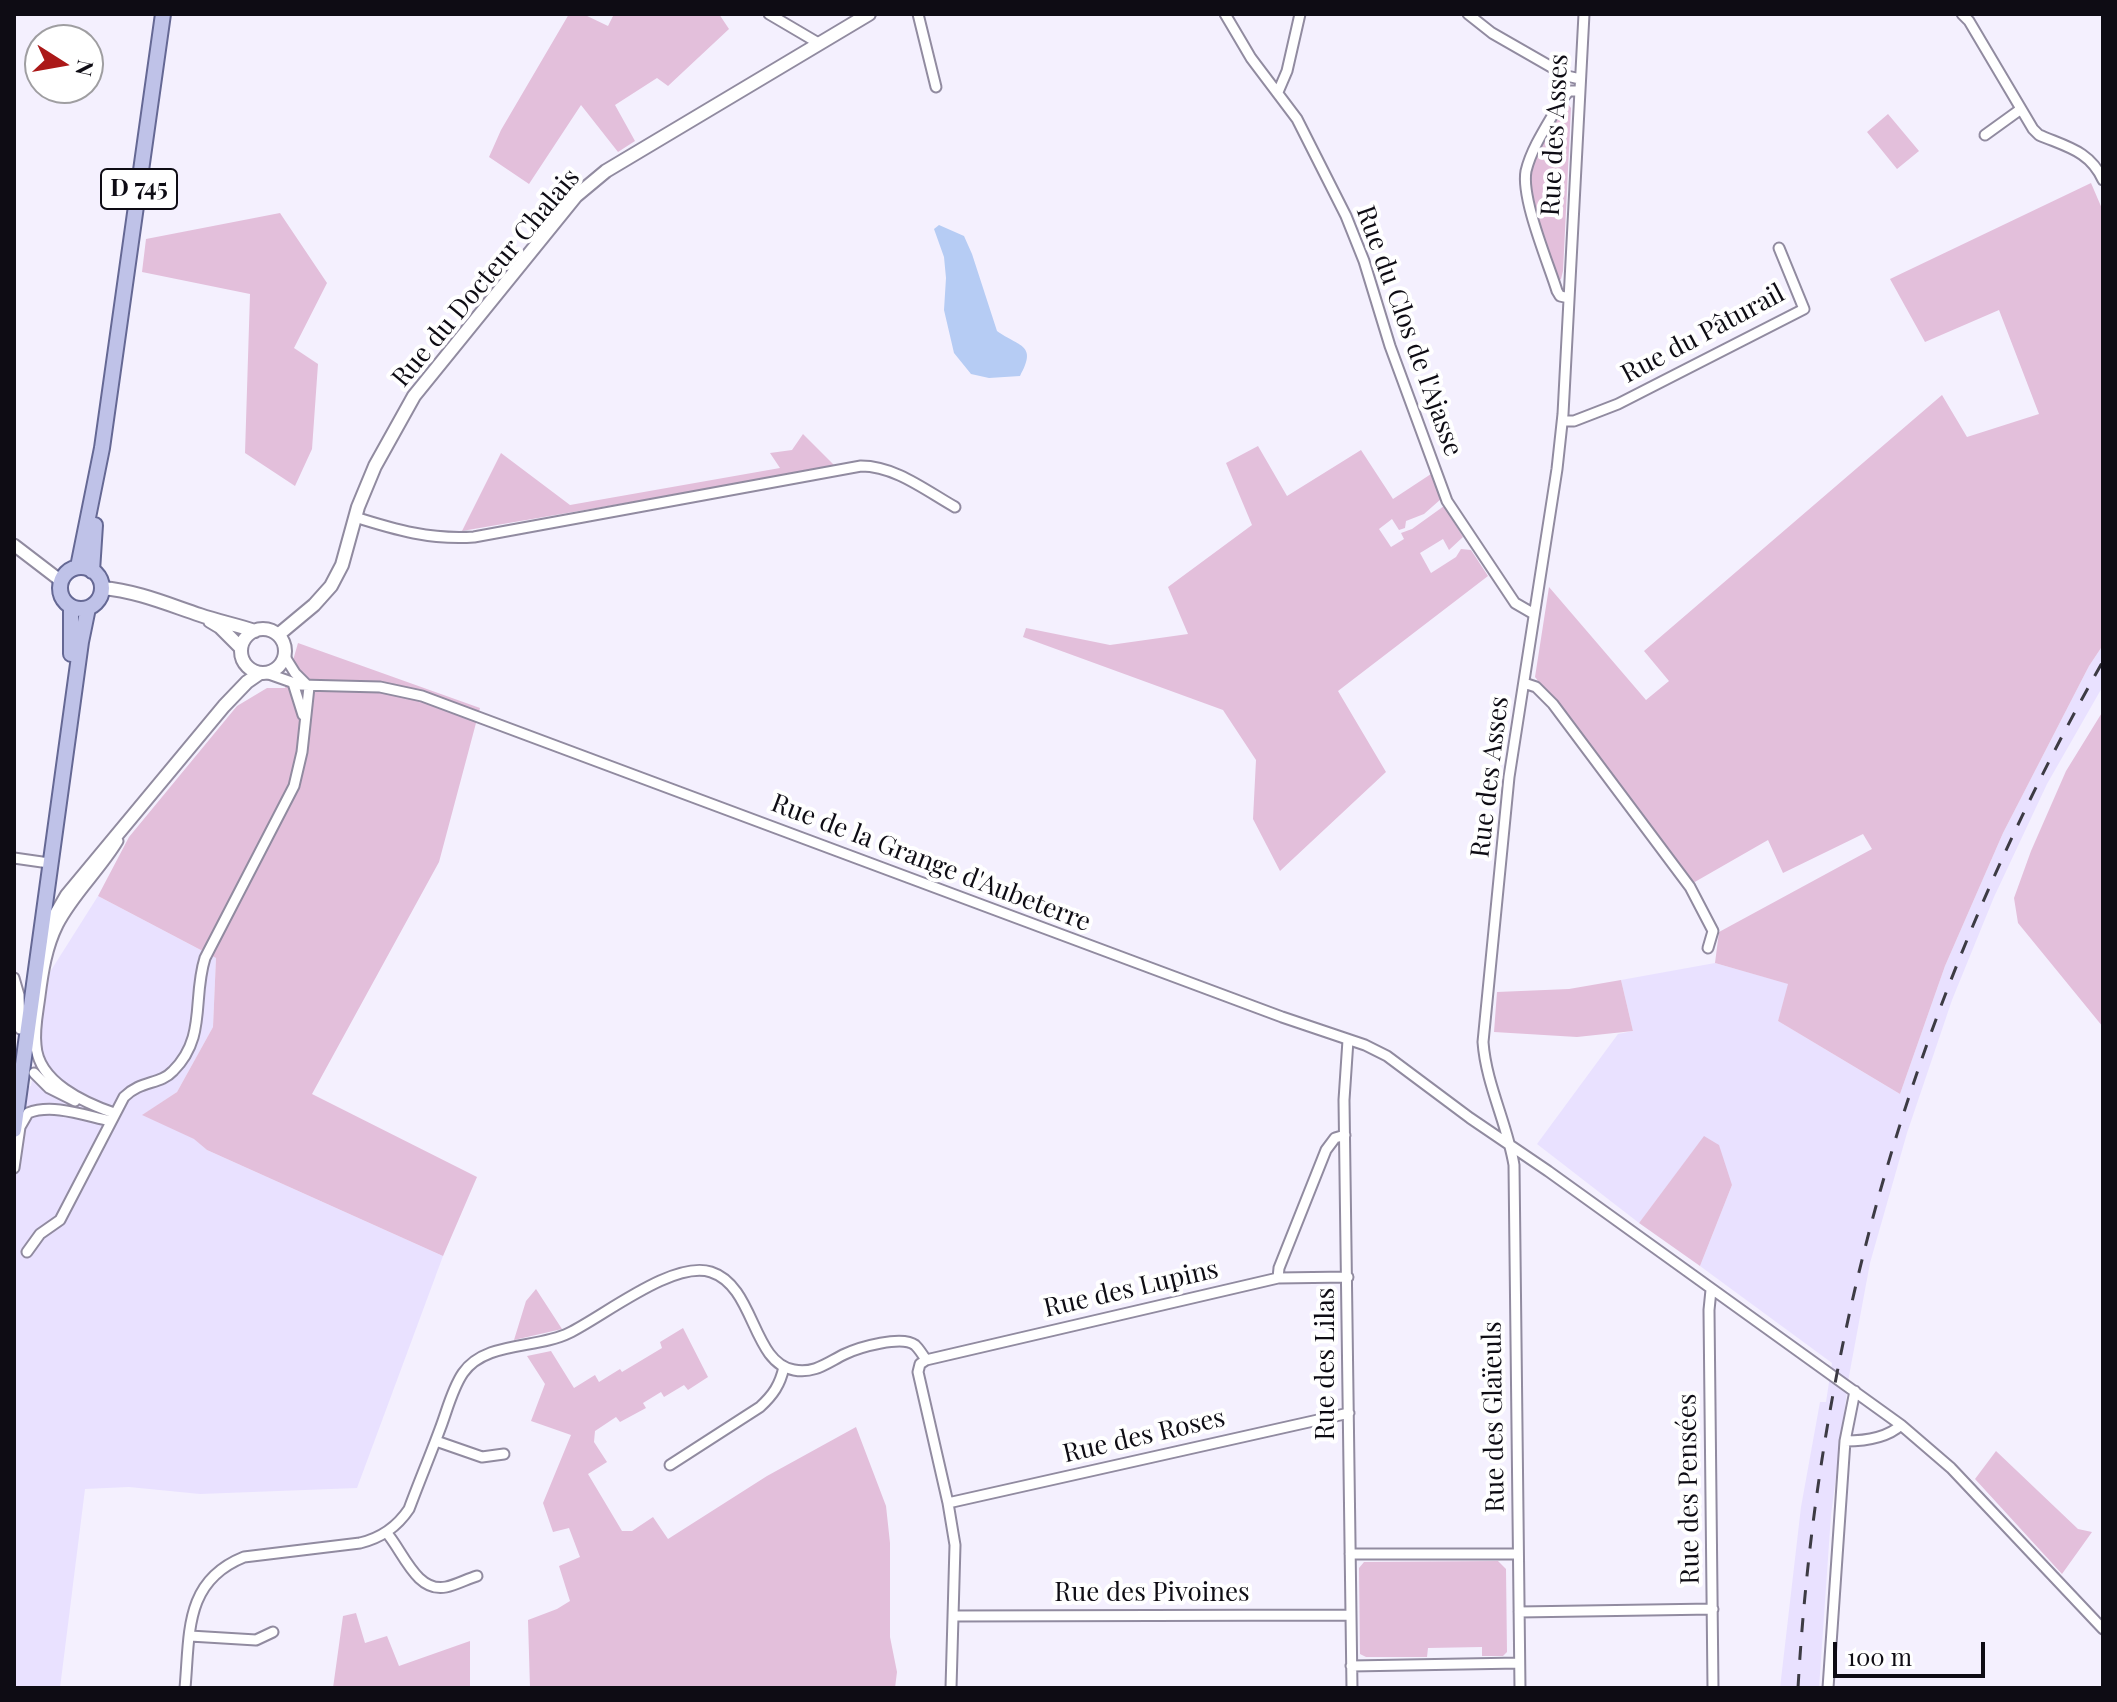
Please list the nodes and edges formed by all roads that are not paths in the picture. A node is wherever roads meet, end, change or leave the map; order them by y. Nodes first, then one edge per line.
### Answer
1 (163, 14) edge
2 (769, 14) edge
3 (869, 14) edge
4 (918, 14) edge
5 (1225, 14) edge
6 (1300, 14) edge
7 (1468, 14) edge
8 (1584, 14) edge
9 (1962, 14) edge
10 (820, 44) junction
11 (1580, 79) junction
12 (936, 87) dead end
13 (1579, 91) junction
14 (1278, 92) junction
15 (2021, 109) junction
16 (1985, 135) dead end
17 (2103, 180) edge
18 (1779, 248) dead end
19 (1569, 298) junction
20 (1563, 421) junction
21 (955, 507) dead end
22 (355, 517) junction
23 (14, 545) edge
24 (85, 569) junction
25 (61, 581) junction
26 (102, 588) junction
27 (71, 607) junction
28 (88, 608) junction
29 (1534, 614) junction
30 (204, 617) junction
31 (255, 631) junction
32 (278, 635) junction
33 (241, 648) junction
34 (285, 657) junction
35 (263, 673) junction
36 (293, 683) junction
37 (1524, 683) junction
38 (309, 687) junction
39 (303, 718) junction
40 (128, 822) junction
41 (14, 858) edge
42 (45, 863) junction
43 (37, 948) junction
44 (1708, 948) dead end
45 (14, 978) edge
46 (20, 1029) junction
47 (1348, 1040) junction
48 (14, 1068) edge
49 (34, 1073) dead end
50 (82, 1102) junction
51 (112, 1117) junction
52 (14, 1130) edge
53 (1345, 1135) junction
54 (1511, 1146) junction
55 (14, 1168) edge
56 (27, 1252) dead end
57 (1348, 1277) junction
58 (1278, 1278) junction
59 (1711, 1290) junction
60 (926, 1360) junction
61 (784, 1367) junction
62 (1855, 1391) junction
63 (1349, 1413) junction
64 (1901, 1425) junction
65 (436, 1441) junction
66 (1845, 1441) junction
67 (504, 1454) dead end
68 (670, 1465) dead end
69 (948, 1503) junction
70 (386, 1532) junction
71 (1350, 1554) junction
72 (1518, 1554) junction
73 (477, 1576) dead end
74 (1713, 1609) junction
75 (1519, 1612) junction
76 (1350, 1615) junction
77 (954, 1616) junction
78 (2103, 1629) edge
79 (273, 1632) dead end
80 (190, 1636) junction
81 (1519, 1663) junction
82 (1351, 1666) junction
83 (185, 1688) edge
84 (951, 1688) edge
85 (1352, 1688) edge
86 (1520, 1688) edge
87 (1713, 1688) edge
88 (1828, 1688) edge

1 - 24 main road, D 745
2 - 10 street
3 - 10 main road, Rue du Docteur Chalais
4 - 12 street
5 - 14 street, Rue du Clos de l'Ajasse
6 - 14 street
7 - 11 street
8 - 11 street, Rue des Asses
9 - 15 street
10 - 22 main road, Rue du Docteur Chalais
11 - 13 street, Rue des Asses
13 - 19 street, Rue des Asses
13 - 19 street
14 - 29 street, Rue du Clos de l'Ajasse
15 - 16 street
15 - 17 street
18 - 20 street, Rue du Pâturail
19 - 20 street, Rue des Asses
20 - 29 street, Rue des Asses
21 - 22 street
22 - 32 main road, Rue du Docteur Chalais
23 - 25 street
24 - 25 main road
24 - 26 main road
25 - 27 main road
26 - 28 main road
26 - 30 main road
27 - 28 main road
27 - 42 main road
28 - 42 main road
29 - 37 street, Rue des Asses
30 - 31 main road
30 - 33 main road
31 - 32 main road
31 - 33 main road
32 - 34 main road
33 - 35 main road
34 - 35 main road
34 - 38 street
35 - 36 street, Rue de la Grange d'Aubeterre
35 - 40 main road
36 - 38 street, Rue de la Grange d'Aubeterre
36 - 39 street
37 - 44 street
37 - 54 street, Rue des Asses
38 - 39 street
38 - 47 street, Rue de la Grange d'Aubeterre
39 - 51 street
40 - 43 main road
40 - 50 street
41 - 42 street
42 - 43 main road
42 - 46 main road
43 - 52 main road
45 - 46 street
46 - 48 main road
47 - 53 street, Rue des Lilas
47 - 54 street, Rue de la Grange d'Aubeterre
49 - 50 street
50 - 51 street
51 - 55 street
51 - 56 street
53 - 57 street, Rue des Lilas
53 - 58 street
54 - 59 street
54 - 72 street, Rue des Glaïeuls
57 - 58 street, Rue des Lupins
57 - 63 street, Rue des Lilas
58 - 60 street, Rue des Lupins
59 - 62 street
59 - 74 street, Rue des Pensées
60 - 61 street
60 - 69 street
61 - 65 street
61 - 68 street
62 - 64 street
62 - 66 street
63 - 69 street, Rue des Roses
63 - 71 street, Rue des Lilas
64 - 66 street
64 - 78 street
65 - 67 street
65 - 70 street
66 - 88 street
69 - 77 street
70 - 73 street
70 - 80 street
71 - 72 street
71 - 76 street, Rue des Lilas
72 - 75 street, Rue des Glaïeuls
74 - 75 street
74 - 87 street, Rue des Pensées
75 - 81 street, Rue des Glaïeuls
76 - 77 street, Rue des Pivoines
76 - 82 street, Rue des Lilas
77 - 84 street
79 - 80 street
80 - 83 street
81 - 82 street
81 - 86 street, Rue des Glaïeuls
82 - 85 street, Rue des Lilas

